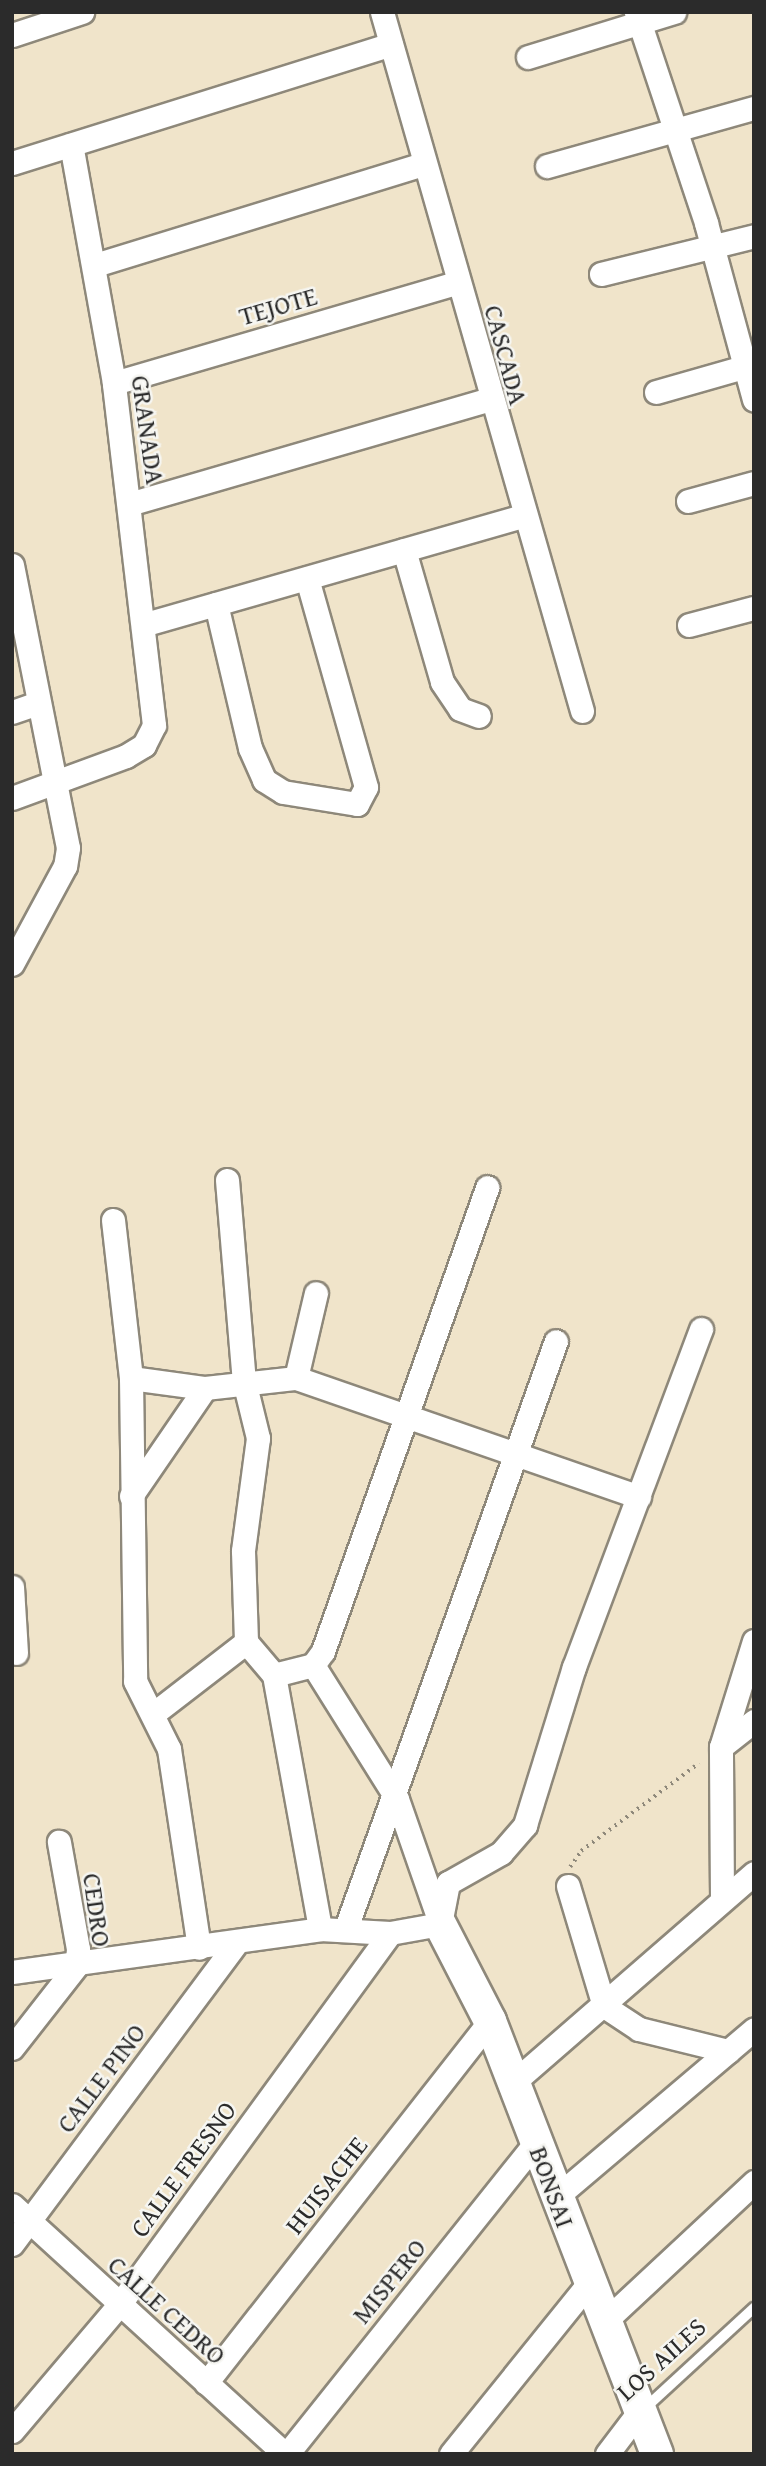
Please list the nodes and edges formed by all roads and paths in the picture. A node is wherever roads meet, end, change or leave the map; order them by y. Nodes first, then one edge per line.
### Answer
1 (82, 12) edge
2 (382, 12) edge
3 (674, 12) edge
4 (638, 18) edge
5 (12, 35) edge
6 (391, 44) junction
7 (528, 57) dead end
8 (754, 108) edge
9 (676, 133) junction
10 (71, 145) junction
11 (12, 163) edge
12 (424, 164) junction
13 (547, 166) dead end
14 (754, 236) edge
15 (711, 248) junction
16 (95, 265) junction
17 (601, 274) dead end
18 (457, 283) junction
19 (749, 365) edge
20 (114, 383) junction
21 (656, 392) dead end
22 (488, 400) junction
23 (754, 400) edge
24 (754, 483) edge
25 (688, 501) dead end
26 (130, 504) junction
27 (522, 516) junction
28 (404, 550) junction
29 (12, 565) edge
30 (307, 578) junction
31 (15, 595) edge
32 (216, 604) junction
33 (754, 608) edge
34 (146, 624) junction
35 (689, 625) dead end
36 (35, 704) junction
37 (582, 711) dead end
38 (12, 712) edge
39 (480, 716) dead end
40 (53, 781) junction
41 (12, 798) edge
42 (12, 964) edge
43 (227, 1180) dead end
44 (487, 1187) dead end
45 (113, 1220) dead end
46 (316, 1293) dead end
47 (701, 1329) dead end
48 (556, 1341) dead end
49 (296, 1377) junction
50 (131, 1378) junction
51 (244, 1381) junction
52 (205, 1388) junction
53 (407, 1416) junction
54 (513, 1455) junction
55 (131, 1496) junction
56 (639, 1497) junction
57 (12, 1587) edge
58 (754, 1641) edge
59 (246, 1642) junction
60 (16, 1654) dead end
61 (313, 1665) junction
62 (274, 1675) junction
63 (153, 1714) junction
64 (754, 1721) edge
65 (721, 1747) junction
66 (397, 1799) junction
67 (59, 1842) dead end
68 (754, 1873) edge
69 (568, 1886) joint
70 (722, 1898) junction
71 (440, 1924) junction
72 (346, 1928) junction
73 (320, 1929) junction
74 (390, 1933) junction
75 (235, 1945) junction
76 (199, 1948) junction
77 (76, 1966) junction
78 (12, 1972) edge
79 (604, 2006) junction
80 (490, 2021) junction
81 (754, 2029) edge
82 (12, 2048) edge
83 (728, 2051) junction
84 (515, 2081) junction
85 (536, 2143) junction
86 (754, 2182) edge
87 (555, 2198) junction
88 (12, 2206) edge
89 (30, 2222) junction
90 (12, 2244) edge
91 (589, 2284) junction
92 (118, 2305) junction
93 (754, 2308) edge
94 (603, 2323) junction
95 (206, 2384) junction
96 (638, 2413) junction
97 (12, 2431) edge
98 (286, 2454) edge
99 (451, 2454) edge
100 (607, 2454) edge
101 (657, 2454) edge

1 - 5 street
2 - 6 street, CASCADA
3 - 4 street
4 - 7 street
4 - 9 street
6 - 10 street
6 - 12 street, CASCADA
8 - 9 street
9 - 13 street
9 - 15 street
10 - 11 street
10 - 16 street, GRANADA
12 - 16 street
12 - 18 street, CASCADA
14 - 15 street
15 - 17 street
15 - 19 street
16 - 20 street, GRANADA
18 - 20 street, TEJOTE
18 - 22 street, CASCADA
19 - 21 street
19 - 23 street
20 - 26 street, GRANADA
22 - 26 street
22 - 27 street, CASCADA
24 - 25 street
26 - 34 street, GRANADA
27 - 28 street
27 - 37 street, CASCADA
28 - 30 street
28 - 39 street
29 - 31 street
30 - 32 street
30 - 32 street
31 - 36 street
32 - 34 street
33 - 35 street
34 - 40 street, GRANADA
36 - 38 street
36 - 40 street
40 - 41 street
40 - 42 street
43 - 51 street
44 - 53 street
45 - 50 street
46 - 49 street
47 - 56 street
48 - 54 street
49 - 51 street
49 - 53 street
50 - 52 street
50 - 55 street
51 - 52 street
51 - 59 street
52 - 55 street
53 - 54 street
53 - 61 street
54 - 56 street
54 - 66 street
55 - 63 street
56 - 71 street
57 - 60 street
58 - 65 street
59 - 62 street
59 - 63 street
61 - 62 street
61 - 66 street
62 - 73 street
63 - 76 street
64 - 65 street
65 - 69 path
65 - 70 street
66 - 71 street
66 - 72 street
67 - 77 street, CEDRO
68 - 70 street
69 - 79 street
70 - 79 street
71 - 74 street
71 - 80 street, BONSAI
72 - 73 street
72 - 74 street
73 - 75 street
74 - 92 street, CALLE FRESNO
75 - 76 street
75 - 89 street, CALLE PINO
76 - 77 street
77 - 78 street
77 - 82 street, CEDRO
79 - 83 street
79 - 84 street
80 - 84 street, BONSAI
80 - 95 street, HUISACHE
81 - 83 street
83 - 87 street
84 - 85 street, BONSAI
85 - 87 street, BONSAI
85 - 98 street, MISPERO
86 - 94 street
87 - 91 street, BONSAI
88 - 89 street, CALLE CEDRO
89 - 90 street, CALLE PINO
89 - 92 street, CALLE CEDRO
91 - 94 street, BONSAI
91 - 99 street
92 - 95 street, CALLE CEDRO
92 - 97 street, CALLE FRESNO
93 - 96 lane, LOS AILES
94 - 96 street, BONSAI
95 - 98 street, CALLE CEDRO
96 - 100 street, LOS AILES
96 - 101 street, BONSAI

